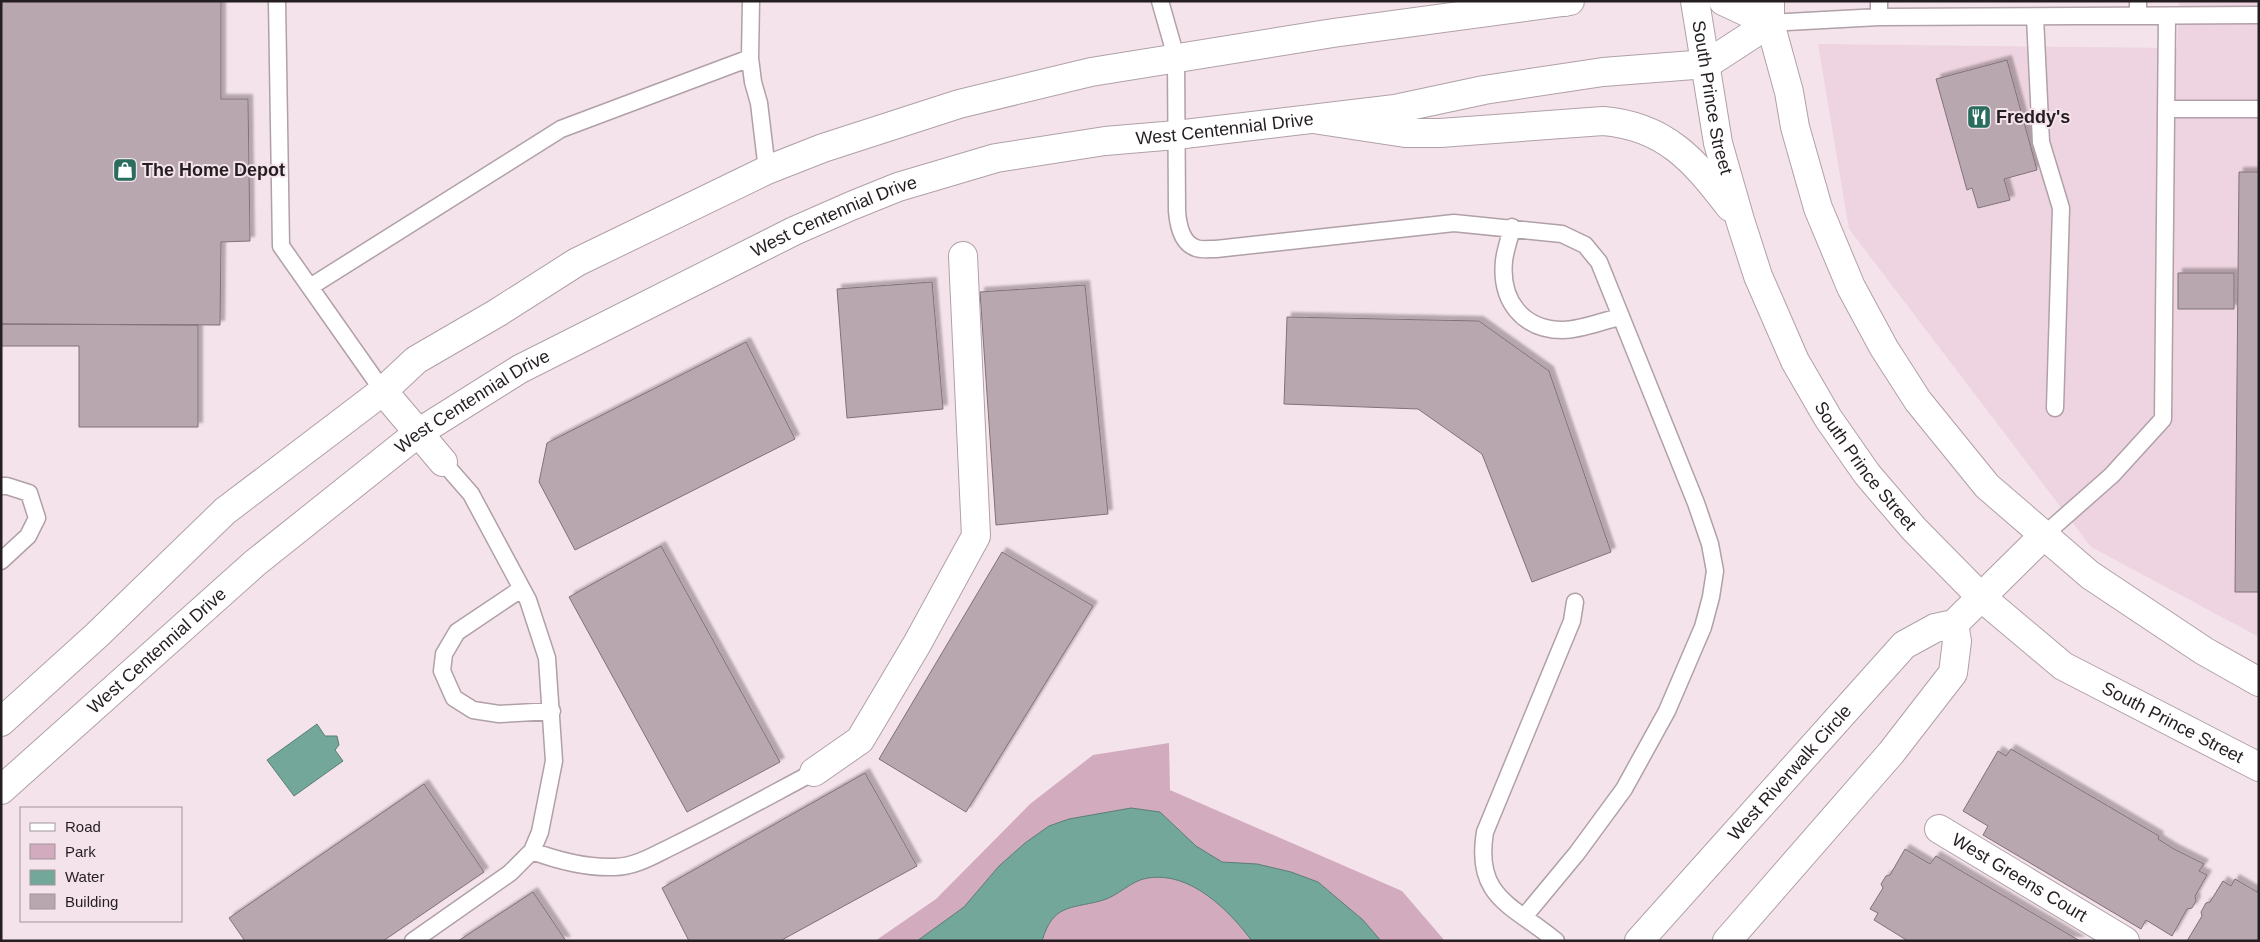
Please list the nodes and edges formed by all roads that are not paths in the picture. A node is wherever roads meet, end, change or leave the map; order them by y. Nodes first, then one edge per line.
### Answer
1 (277, 1) edge
2 (750, 1) edge
3 (1160, 1) edge
4 (1570, 1) edge
5 (1695, 1) edge
6 (1723, 1) edge
7 (1565, 2) edge
8 (1879, 9) edge
9 (2138, 9) edge
10 (1770, 12) edge
11 (2167, 16) junction
12 (2259, 16) edge
13 (2035, 17) junction
14 (1176, 57) junction
15 (750, 58) junction
16 (1707, 64) junction
17 (2166, 109) junction
18 (2259, 109) edge
19 (1314, 119) junction
20 (1176, 136) junction
21 (766, 170) junction
22 (1740, 220) junction
23 (1512, 227) junction
24 (963, 256) dead end
25 (310, 287) junction
26 (1620, 316) junction
27 (383, 391) junction
28 (2055, 408) dead end
29 (418, 433) junction
30 (443, 462) joint
31 (1, 486) edge
32 (2044, 535) junction
33 (1, 561) edge
34 (521, 589) junction
35 (1981, 597) junction
36 (1576, 602) dead end
37 (1954, 624) junction
38 (2259, 682) edge
39 (552, 711) junction
40 (1, 722) edge
41 (2259, 767) edge
42 (814, 772) joint
43 (1, 790) edge
44 (1939, 829) dead end
45 (532, 852) junction
46 (1524, 917) junction
47 (413, 941) edge
48 (1556, 941) edge
49 (1639, 941) edge
50 (1727, 941) edge
51 (2125, 941) edge

1 - 25 lane
2 - 15 lane
3 - 14 lane
4 - 7 street
5 - 16 street, South Prince Street
6 - 10 street
7 - 14 street
8 - 10 lane
8 - 13 lane
9 - 11 lane
9 - 13 lane
10 - 16 street, West Centennial Drive
10 - 32 street
11 - 12 lane
11 - 17 lane
13 - 28 lane
14 - 20 lane
14 - 21 street
15 - 21 lane
15 - 25 lane
16 - 19 street, West Centennial Drive
16 - 22 street, South Prince Street
17 - 18 lane
17 - 32 lane
19 - 20 street, West Centennial Drive
19 - 22 street
20 - 23 lane
20 - 29 street, West Centennial Drive
21 - 27 street
22 - 35 street, South Prince Street
23 - 26 lane
23 - 26 lane
24 - 42 street
25 - 27 lane
26 - 46 lane
27 - 29 street
27 - 40 street
29 - 30 street
29 - 43 street, West Centennial Drive
30 - 34 lane
31 - 33 lane
32 - 35 street, West Riverwalk Circle
32 - 38 street
34 - 39 lane
34 - 39 lane
35 - 37 street, West Riverwalk Circle
35 - 41 street, South Prince Street
36 - 46 lane
37 - 49 street, West Riverwalk Circle
37 - 50 street
39 - 45 lane
42 - 45 lane
44 - 51 street, West Greens Court
45 - 47 lane
46 - 48 lane

